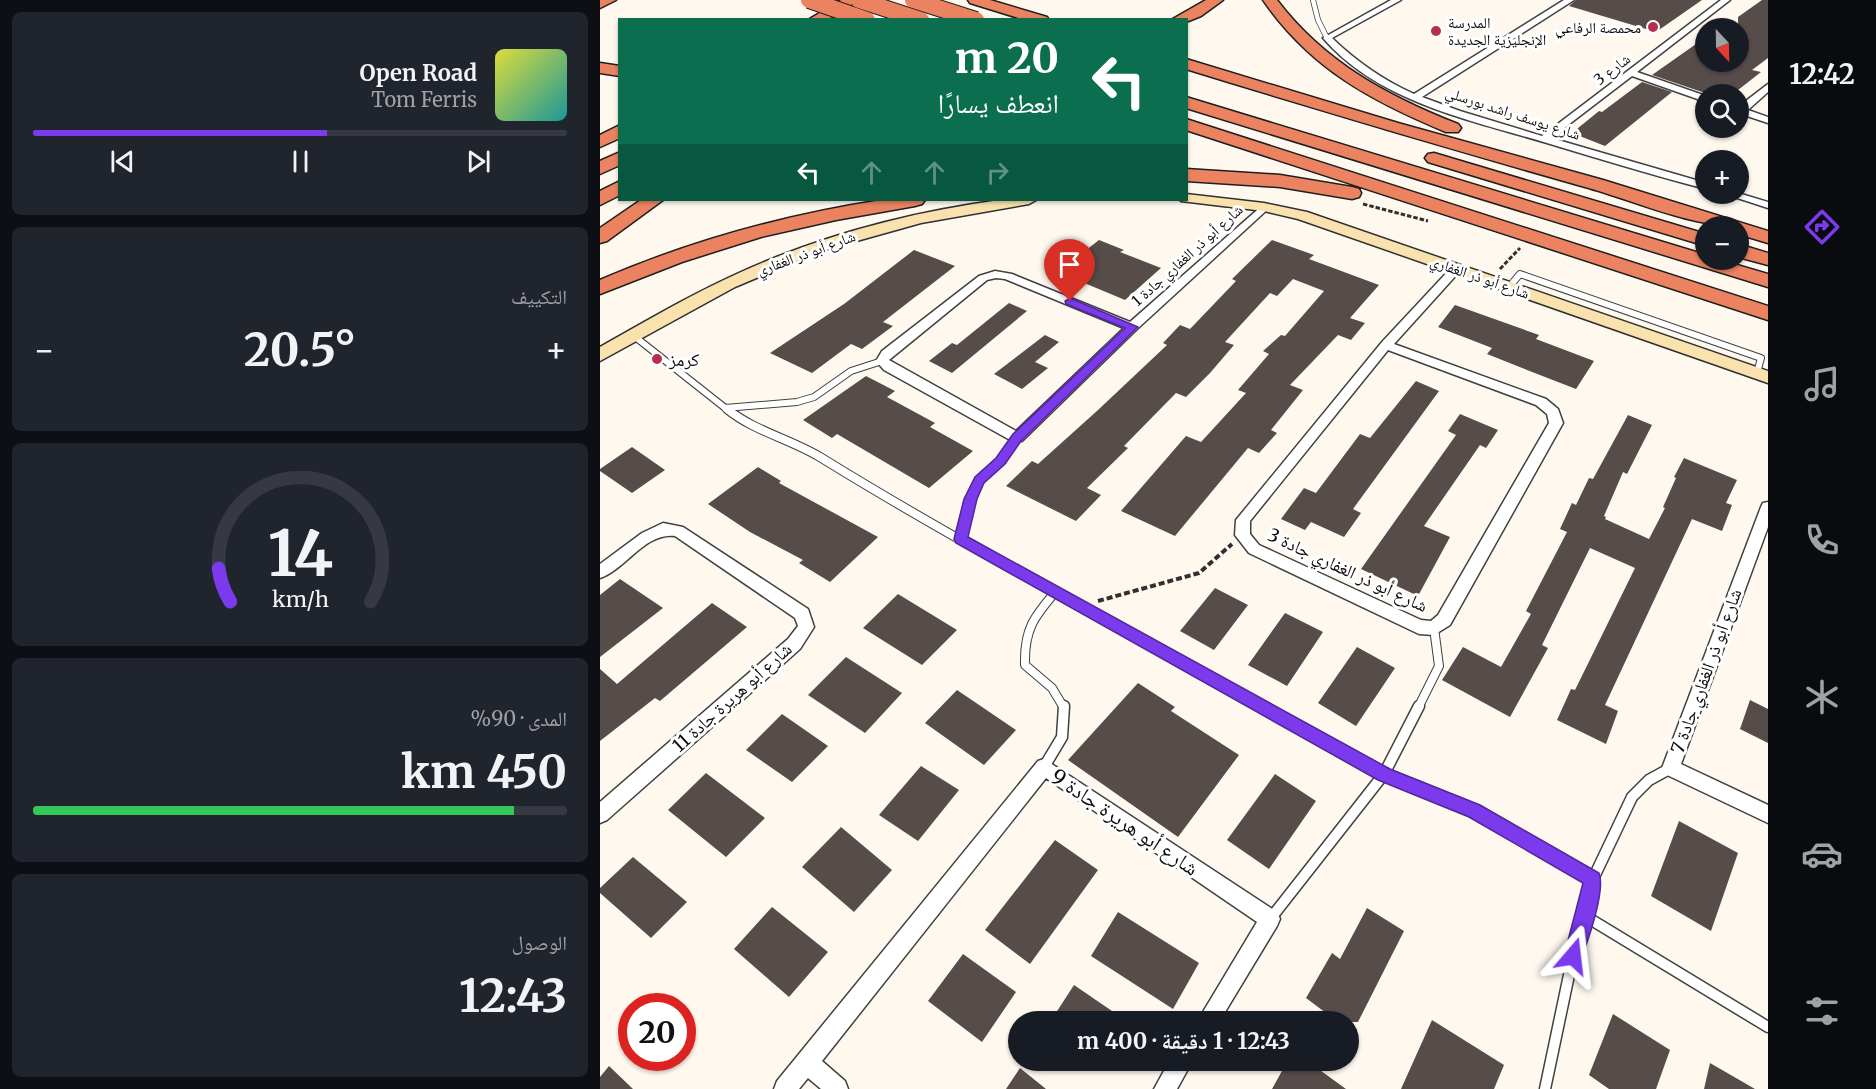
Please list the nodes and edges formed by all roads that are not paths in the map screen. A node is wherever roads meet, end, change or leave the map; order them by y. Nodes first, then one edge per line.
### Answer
1 (609, 0) edge
2 (809, 0) edge
3 (852, 0) edge
4 (859, 0) edge
5 (887, 0) edge
6 (913, 0) edge
7 (923, 0) edge
8 (967, 0) edge
9 (975, 0) edge
10 (1216, 0) edge
11 (1270, 0) edge
12 (1313, 0) edge
13 (1397, 0) edge
14 (1570, 0) edge
15 (1726, 0) edge
16 (600, 4) edge
17 (818, 18) edge
18 (855, 18) edge
19 (861, 18) edge
20 (892, 18) edge
21 (915, 18) edge
22 (936, 18) edge
23 (970, 18) edge
24 (1035, 18) edge
25 (1183, 18) edge
26 (1327, 38) junction
27 (1188, 65) edge
28 (600, 68) edge
29 (618, 71) edge
30 (1629, 72) junction
31 (1188, 80) edge
32 (1188, 81) edge
33 (1768, 87) edge
34 (1695, 95) edge
35 (1417, 96) junction
36 (1188, 103) edge
37 (1749, 103) edge
38 (1749, 113) edge
39 (1768, 120) edge
40 (1188, 125) edge
41 (1392, 127) junction
42 (618, 131) edge
43 (1544, 139) junction
44 (600, 142) edge
45 (618, 158) edge
46 (600, 169) edge
47 (1188, 175) edge
48 (1695, 183) edge
49 (1596, 184) junction
50 (618, 187) edge
51 (1188, 198) edge
52 (600, 199) edge
53 (1749, 200) edge
54 (652, 201) edge
55 (909, 201) edge
56 (1023, 201) edge
57 (1768, 205) edge
58 (1264, 207) junction
59 (1701, 216) edge
60 (1749, 231) edge
61 (600, 237) edge
62 (1695, 237) edge
63 (1768, 237) edge
64 (1749, 253) edge
65 (1768, 259) edge
66 (1604, 260) junction
67 (1456, 268) junction
68 (1768, 281) edge
69 (600, 288) edge
70 (1768, 313) edge
71 (1132, 327) junction
72 (634, 336) junction
73 (1386, 345) junction
74 (600, 355) edge
75 (882, 361) junction
76 (1762, 375) edge
77 (725, 408) junction
78 (1017, 438) junction
79 (1768, 507) edge
80 (961, 539) junction
81 (600, 572) edge
82 (1056, 591) junction
83 (1434, 628) junction
84 (1044, 767) junction
85 (1671, 768) junction
86 (1384, 774) junction
87 (600, 814) edge
88 (1768, 814) edge
89 (1593, 879) junction
90 (1585, 916) junction
91 (1270, 919) junction
92 (1214, 1011) edge
93 (1768, 1027) edge
94 (807, 1062) junction
95 (1176, 1071) edge
96 (785, 1089) edge
97 (837, 1089) edge
98 (1165, 1089) edge
99 (1545, 1089) edge

1 - 16 highway
2 - 19 highway, bridge
3 - 17 highway
4 - 21 highway, bridge
5 - 18 highway
6 - 23 highway, bridge
7 - 20 highway
8 - 22 highway
9 - 24 highway
10 - 25 highway
11 - 49 highway
12 - 26 lane
13 - 26 street
14 - 35 street
15 - 30 street, شارع 3
26 - 35 street, شارع يوسف راشد بورسلي
27 - 41 highway
28 - 29 highway
30 - 34 street
30 - 43 street, شارع 3
31 - 41 highway
32 - 62 highway
33 - 37 street
35 - 43 street, شارع يوسف راشد بورسلي
36 - 68 highway
38 - 39 street
40 - 66 highway
41 - 49 highway
42 - 44 highway
43 - 48 street, شارع يوسف راشد بورسلي
45 - 46 highway
47 - 66 highway
49 - 59 highway
50 - 52 highway
51 - 58 street, شارع أبو ذر الغفاري
53 - 57 street
54 - 61 highway
55 - 69 highway
56 - 72 street, شارع أبو ذر الغفاري
58 - 67 street, شارع أبو ذر الغفاري
58 - 71 street, شارع أبو ذر الغفاري جادة 1
60 - 63 highway
64 - 65 highway
66 - 70 highway
67 - 73 street, شارع أبو ذر الغفاري جادة 3
67 - 76 street, شارع أبو ذر الغفاري
71 - 75 street, شارع أبو ذر الغفاري جادة 1
71 - 78 street, شارع أبو ذر الغفاري جادة 1
72 - 74 street, شارع أبو ذر الغفاري
72 - 77 lane
73 - 83 street, شارع أبو ذر الغفاري جادة 3
73 - 83 street, شارع أبو ذر الغفاري جادة 3
75 - 77 lane
75 - 78 street
77 - 80 lane
78 - 80 lane
79 - 85 street, شارع أبو ذر الغفاري جادة 7
80 - 82 lane
81 - 87 street, شارع أبو هريرة جادة 11
82 - 84 lane
82 - 86 lane
83 - 86 lane
84 - 91 street, شارع أبو هريرة جادة 9
84 - 94 street, شارع أبو هريرة جادة 9
85 - 88 street, شارع أبو ذر الغفاري جادة 7
85 - 89 lane
86 - 89 lane
86 - 91 lane
89 - 90 lane
90 - 93 lane
90 - 99 lane
91 - 92 street
94 - 96 street, شارع أبو هريرة جادة 9
94 - 97 street
95 - 98 street

